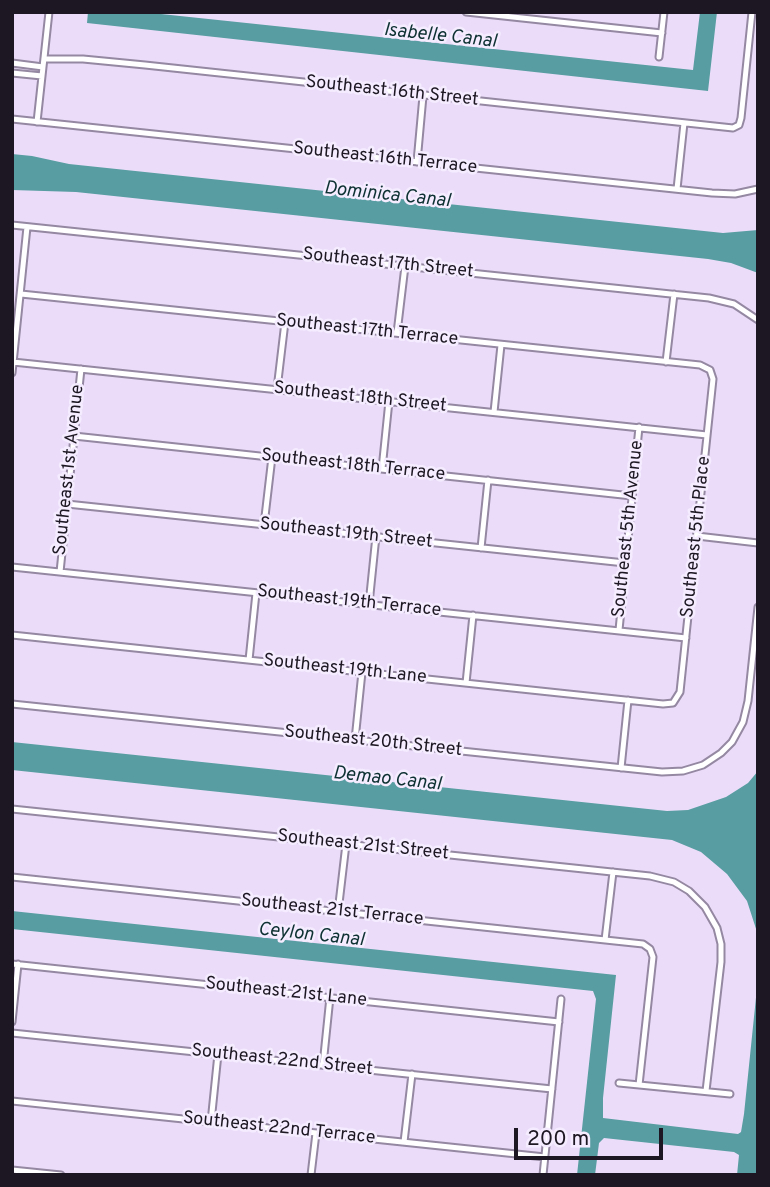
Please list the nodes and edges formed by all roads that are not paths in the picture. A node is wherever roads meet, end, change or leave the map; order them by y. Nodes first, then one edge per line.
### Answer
1 (49, 12) edge
2 (466, 12) edge
3 (664, 12) edge
4 (752, 12) edge
5 (662, 33) junction
6 (659, 57) dead end
7 (44, 59) junction
8 (12, 63) edge
9 (43, 67) junction
10 (12, 73) edge
11 (42, 76) junction
12 (423, 96) junction
13 (12, 119) edge
14 (37, 122) junction
15 (684, 123) junction
16 (417, 162) junction
17 (677, 189) junction
18 (758, 190) edge
19 (12, 225) edge
20 (27, 226) junction
21 (405, 266) junction
22 (21, 294) junction
23 (674, 294) junction
24 (758, 320) edge
25 (285, 322) junction
26 (397, 333) junction
27 (14, 341) edge
28 (501, 345) junction
29 (13, 362) edge
30 (666, 362) junction
31 (81, 369) junction
32 (712, 372) joint
33 (12, 373) edge
34 (277, 389) junction
35 (389, 401) junction
36 (494, 412) junction
37 (639, 427) junction
38 (707, 435) junction
39 (74, 436) junction
40 (272, 457) junction
41 (382, 469) junction
42 (488, 480) junction
43 (632, 496) junction
44 (67, 504) junction
45 (264, 525) junction
46 (697, 536) junction
47 (376, 537) junction
48 (758, 543) edge
49 (481, 548) junction
50 (625, 563) junction
51 (12, 567) edge
52 (60, 572) junction
53 (257, 593) junction
54 (369, 604) junction
55 (758, 607) edge
56 (473, 615) junction
57 (619, 631) junction
58 (12, 635) edge
59 (686, 638) junction
60 (249, 660) junction
61 (362, 672) junction
62 (466, 683) junction
63 (628, 700) junction
64 (676, 701) joint
65 (12, 704) edge
66 (355, 740) junction
67 (621, 768) junction
68 (12, 809) edge
69 (346, 844) junction
70 (613, 872) junction
71 (12, 877) edge
72 (338, 912) junction
73 (605, 940) junction
74 (15, 964) edge
75 (330, 997) junction
76 (561, 999) dead end
77 (12, 1022) edge
78 (559, 1022) junction
79 (12, 1032) edge
80 (218, 1054) junction
81 (323, 1065) junction
82 (412, 1074) junction
83 (620, 1083) dead end
84 (639, 1085) junction
85 (552, 1089) junction
86 (706, 1091) junction
87 (730, 1094) dead end
88 (12, 1101) edge
89 (211, 1122) junction
90 (316, 1133) junction
91 (404, 1142) junction
92 (545, 1157) junction
93 (12, 1170) edge
94 (61, 1175) edge
95 (311, 1175) edge
96 (543, 1175) edge

1 - 7 street
2 - 5 street
3 - 5 street
4 - 15 street, Southeast 16th Street
5 - 6 street
7 - 9 street
7 - 12 street, Southeast 16th Street
8 - 9 street
9 - 11 street
10 - 11 street
11 - 14 street
12 - 15 street, Southeast 16th Street
12 - 16 street
13 - 14 street, Southeast 16th Terrace
14 - 16 street, Southeast 16th Terrace
15 - 17 street
16 - 17 street, Southeast 16th Terrace
17 - 18 street, Southeast 16th Terrace
19 - 20 street, Southeast 17th Street
20 - 21 street, Southeast 17th Street
20 - 22 street
21 - 23 street, Southeast 17th Street
21 - 26 street
22 - 25 street, Southeast 17th Terrace
22 - 27 street
23 - 24 street, Southeast 17th Street
23 - 30 street
25 - 26 street, Southeast 17th Terrace
25 - 34 street
26 - 28 street, Southeast 17th Terrace
27 - 29 street
28 - 30 street, Southeast 17th Terrace
28 - 36 street
29 - 31 street, Southeast 18th Street
29 - 33 street
30 - 32 street, Southeast 17th Terrace
31 - 34 street, Southeast 18th Street
31 - 39 street, Southeast 1st Avenue
32 - 38 street, Southeast 5th Place
34 - 35 street, Southeast 18th Street
35 - 36 street, Southeast 18th Street
35 - 41 street
36 - 37 street, Southeast 18th Street
37 - 38 street, Southeast 18th Street
37 - 43 street, Southeast 5th Avenue
38 - 46 street, Southeast 5th Place
39 - 40 street, Southeast 18th Terrace
39 - 44 street, Southeast 1st Avenue
40 - 41 street, Southeast 18th Terrace
40 - 45 street
41 - 42 street, Southeast 18th Terrace
42 - 43 street, Southeast 18th Terrace
42 - 49 street
43 - 50 street, Southeast 5th Avenue
44 - 45 street, Southeast 19th Street
44 - 52 street, Southeast 1st Avenue
45 - 47 street, Southeast 19th Street
46 - 48 street
46 - 59 street, Southeast 5th Place
47 - 49 street, Southeast 19th Street
47 - 54 street
49 - 50 street, Southeast 19th Street
50 - 57 street, Southeast 5th Avenue
51 - 52 street, Southeast 19th Terrace
52 - 53 street, Southeast 19th Terrace
53 - 54 street, Southeast 19th Terrace
53 - 60 street
54 - 56 street, Southeast 19th Terrace
55 - 67 street, Southeast 20th Street
56 - 57 street, Southeast 19th Terrace
56 - 62 street
57 - 59 street, Southeast 19th Terrace
58 - 60 street, Southeast 19th Lane
59 - 64 street, Southeast 5th Place
60 - 61 street, Southeast 19th Lane
61 - 62 street, Southeast 19th Lane
61 - 66 street
62 - 63 street, Southeast 19th Lane
63 - 64 street, Southeast 19th Lane
63 - 67 street
65 - 66 street, Southeast 20th Street
66 - 67 street, Southeast 20th Street
68 - 69 street, Southeast 21st Street
69 - 70 street, Southeast 21st Street
69 - 72 street
70 - 73 street
70 - 86 street, Southeast 21st Street
71 - 72 street, Southeast 21st Terrace
72 - 73 street, Southeast 21st Terrace
73 - 84 street, Southeast 21st Terrace
74 - 75 street, Southeast 21st Lane
74 - 77 street
75 - 78 street, Southeast 21st Lane
75 - 81 street
76 - 78 street
78 - 85 street
79 - 80 street, Southeast 22nd Street
80 - 81 street, Southeast 22nd Street
80 - 89 street
81 - 82 street, Southeast 22nd Street
82 - 85 street, Southeast 22nd Street
82 - 91 street
83 - 84 street
84 - 86 street
85 - 92 street
86 - 87 street
88 - 89 street, Southeast 22nd Terrace
89 - 90 street, Southeast 22nd Terrace
90 - 91 street, Southeast 22nd Terrace
90 - 95 street
91 - 92 street, Southeast 22nd Terrace
92 - 96 street
93 - 94 street

